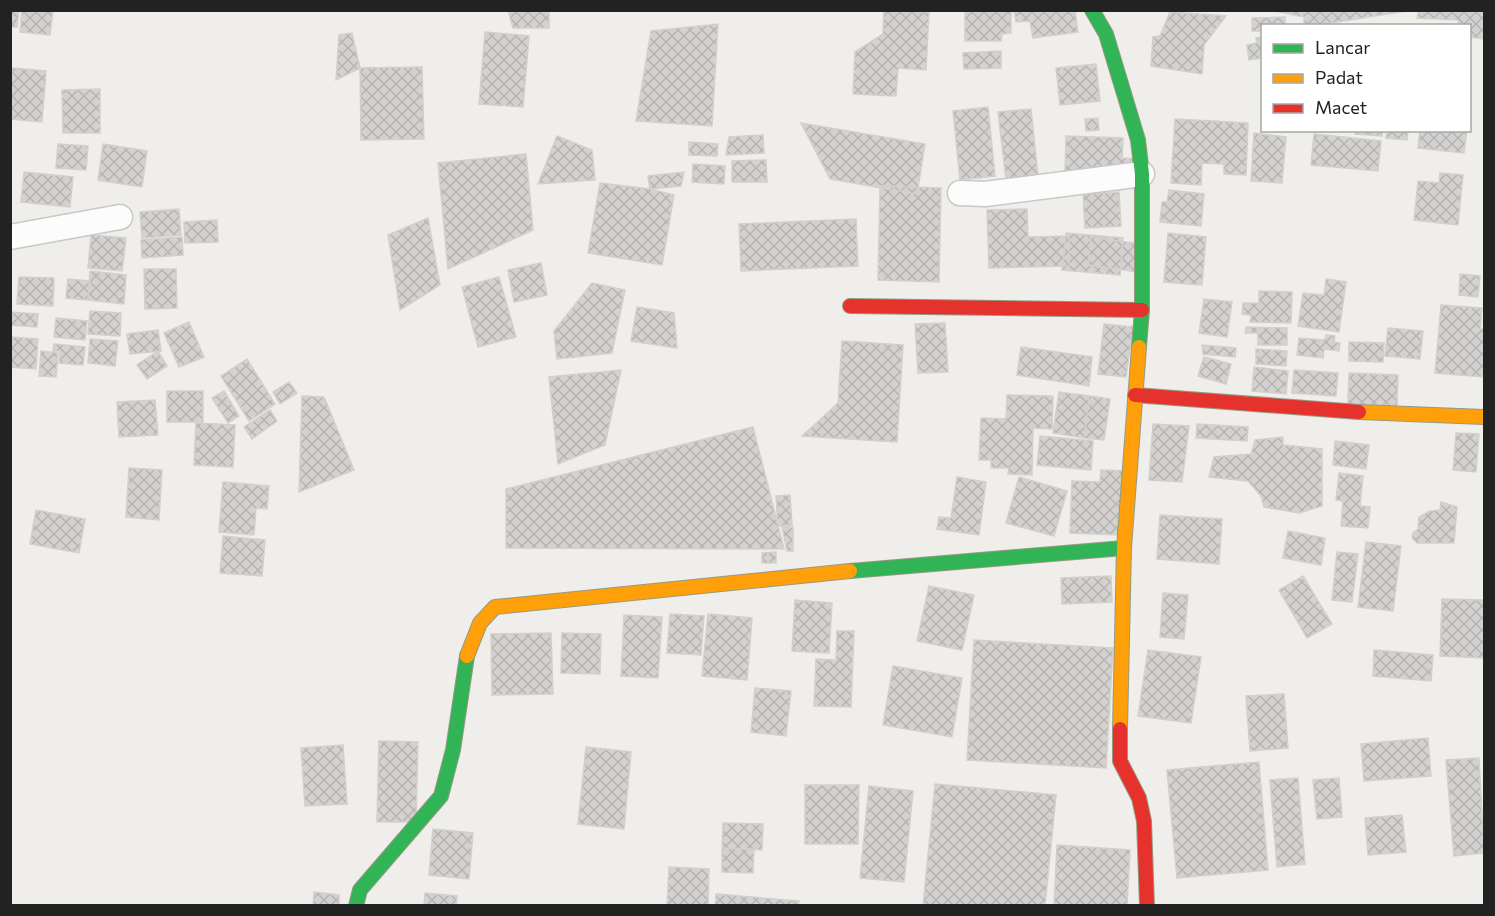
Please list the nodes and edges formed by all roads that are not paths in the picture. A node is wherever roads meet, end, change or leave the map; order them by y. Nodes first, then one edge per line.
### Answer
1 (1092, 10) edge
2 (1142, 174) junction
3 (960, 193) dead end
4 (120, 217) dead end
5 (10, 237) edge
6 (850, 306) dead end
7 (1142, 310) junction
8 (1135, 394) junction
9 (1485, 417) edge
10 (1124, 548) junction
11 (356, 906) edge
12 (1147, 906) edge

1 - 2 street
2 - 3 street
2 - 7 street
4 - 5 street
6 - 7 street
7 - 8 street
8 - 9 street
8 - 10 street
10 - 11 street
10 - 12 street

